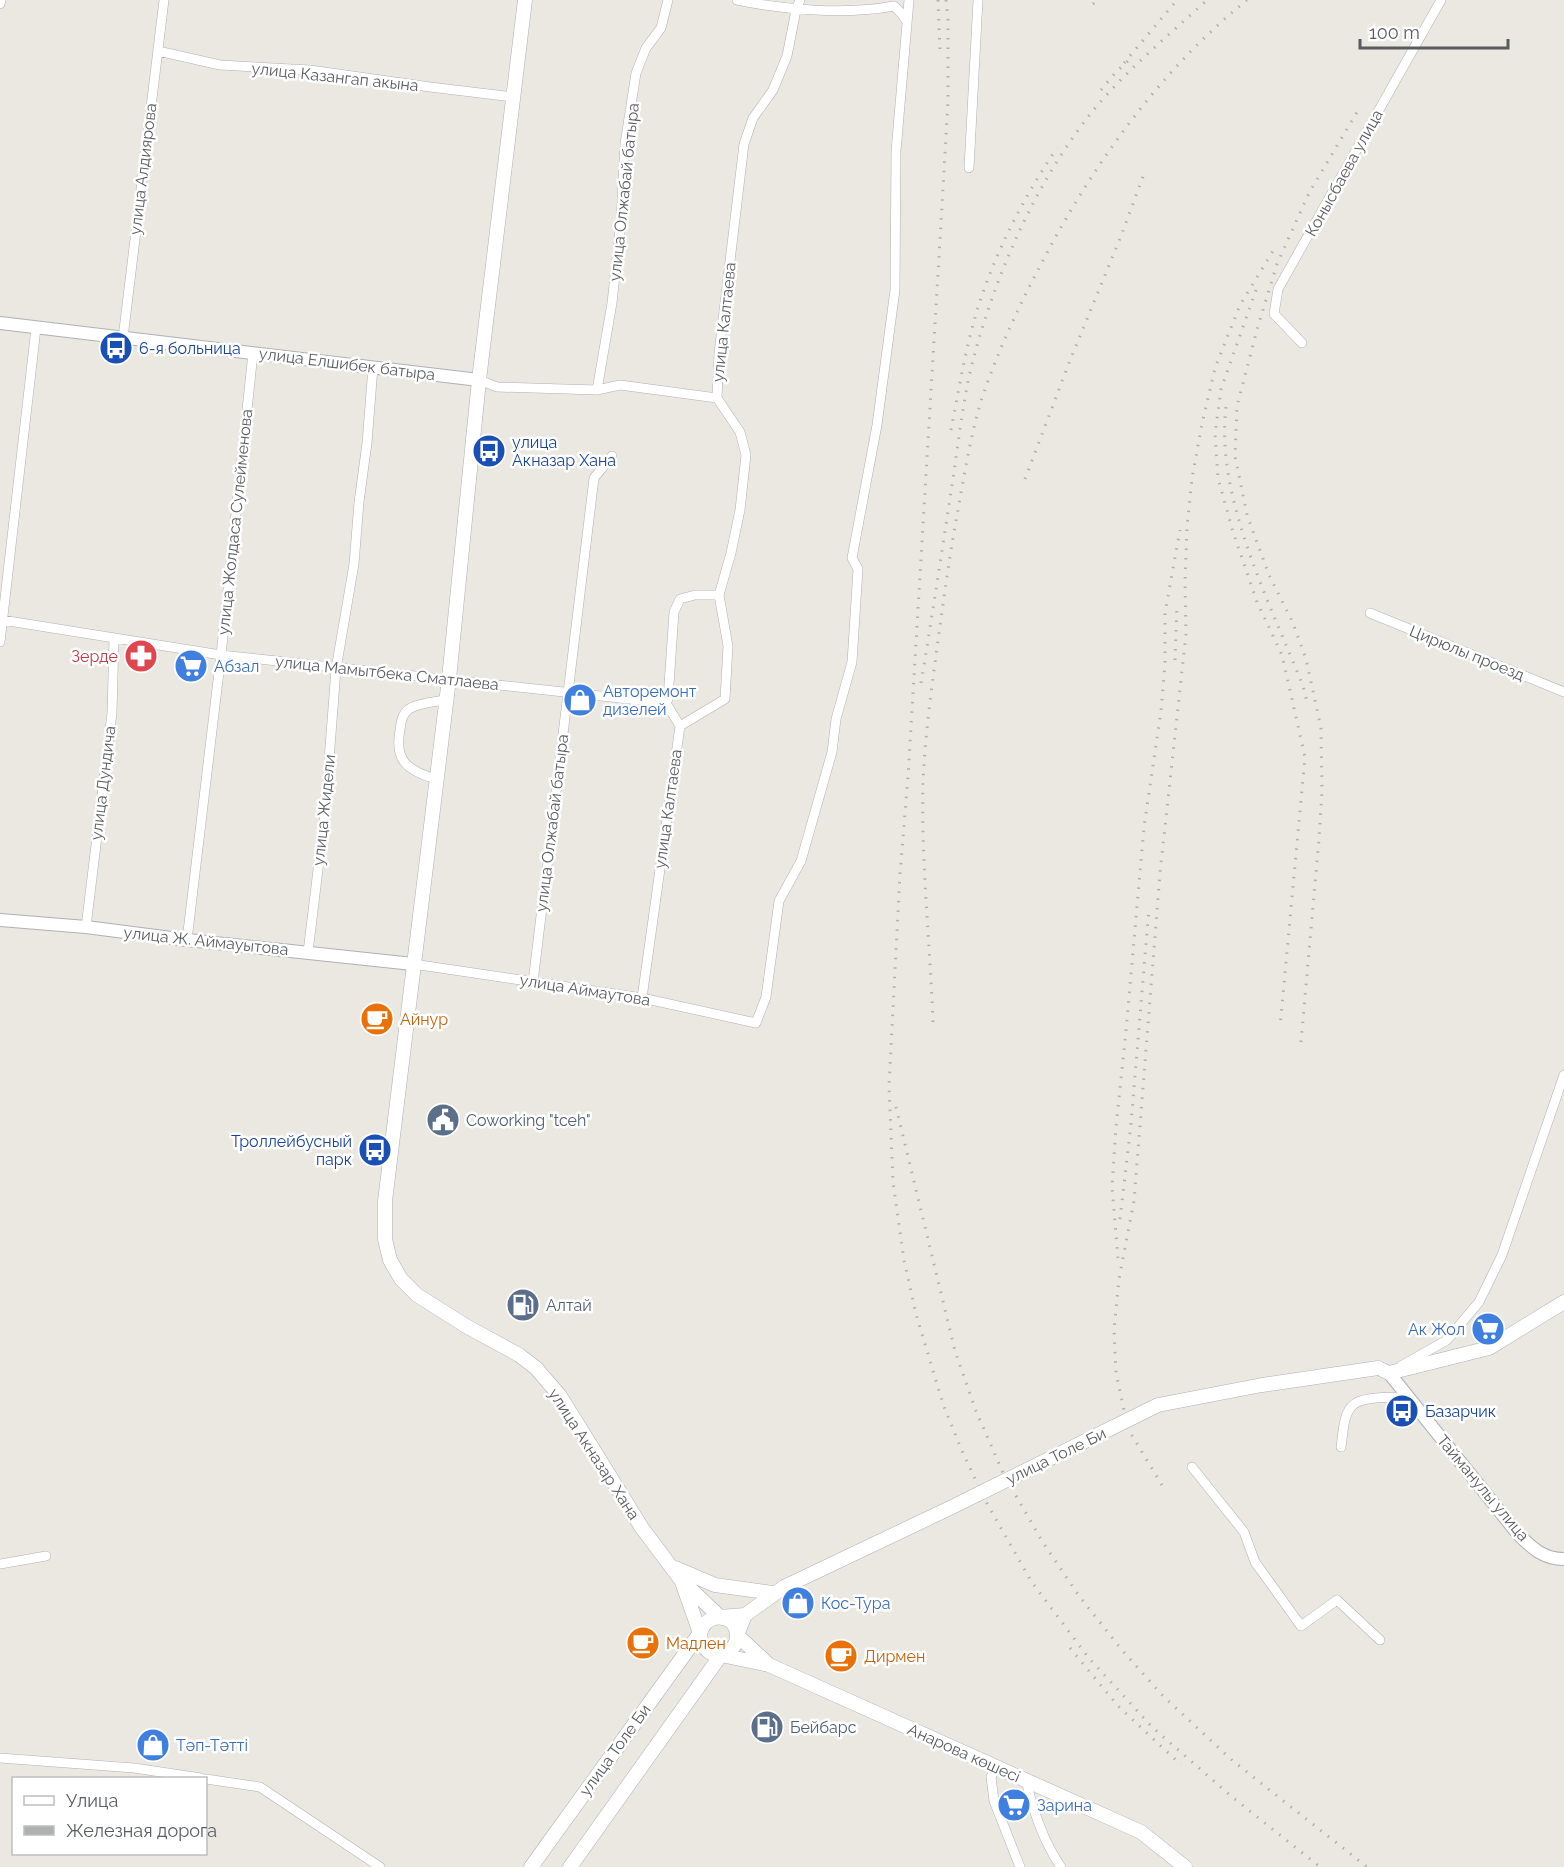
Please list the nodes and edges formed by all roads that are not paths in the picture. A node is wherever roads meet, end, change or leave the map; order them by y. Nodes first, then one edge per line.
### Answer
1 (164, 0) edge
2 (525, 0) edge
3 (668, 0) edge
4 (736, 0) edge
5 (800, 0) edge
6 (909, 0) edge
7 (978, 0) edge
8 (1441, 0) edge
9 (796, 10) junction
10 (907, 22) junction
11 (158, 51) junction
12 (513, 97) junction
13 (969, 168) dead end
14 (0, 323) edge
15 (36, 328) junction
16 (123, 338) junction
17 (1302, 343) dead end
18 (253, 353) junction
19 (373, 368) junction
20 (479, 380) junction
21 (597, 390) junction
22 (717, 398) junction
23 (612, 456) dead end
24 (719, 595) junction
25 (1370, 614) dead end
26 (2, 620) junction
27 (114, 639) junction
28 (0, 642) edge
29 (221, 656) junction
30 (336, 669) junction
31 (449, 679) junction
32 (568, 692) junction
33 (1564, 692) edge
34 (445, 700) junction
35 (666, 703) junction
36 (680, 726) junction
37 (436, 779) junction
38 (0, 920) edge
39 (86, 927) junction
40 (187, 940) junction
41 (308, 952) junction
42 (413, 964) junction
43 (533, 982) junction
44 (642, 998) junction
45 (1564, 1075) edge
46 (1564, 1302) edge
47 (1383, 1370) junction
48 (1408, 1397) junction
49 (1341, 1447) dead end
50 (1192, 1467) dead end
51 (46, 1556) dead end
52 (1564, 1559) edge
53 (0, 1564) edge
54 (671, 1566) junction
55 (681, 1580) junction
56 (779, 1590) junction
57 (745, 1615) junction
58 (720, 1617) junction
59 (700, 1633) junction
60 (737, 1635) junction
61 (1380, 1640) dead end
62 (721, 1655) junction
63 (769, 1665) junction
64 (0, 1758) edge
65 (996, 1767) junction
66 (190, 1777) edge
67 (207, 1780) edge
68 (1026, 1780) junction
69 (380, 1867) edge
70 (531, 1867) edge
71 (570, 1867) edge
72 (1020, 1867) edge
73 (1061, 1867) edge
74 (1185, 1867) edge

1 - 11 street, улица Алдиярова
2 - 12 main road, улица Акназар Хана
3 - 21 street, улица Олжабай батыра
4 - 9 street
5 - 9 street, улица Калтаева
6 - 10 street
7 - 13 street
8 - 17 street, Конысбаева улица
9 - 10 street
9 - 22 street, улица Калтаева
10 - 44 street, улица Аймаутова
11 - 12 street, улица Казангап акына
11 - 16 street, улица Алдиярова
12 - 20 main road, улица Акназар Хана
14 - 15 street, улица Елшибек батыра
15 - 16 street, улица Елшибек батыра
15 - 26 street
16 - 18 street, улица Елшибек батыра
18 - 19 street, улица Елшибек батыра
18 - 29 street, улица Жолдаса Сулейменова
19 - 20 street, улица Елшибек батыра
19 - 30 street, улица Жидели
20 - 21 street
20 - 31 main road, улица Акназар Хана
21 - 22 street
22 - 24 street, улица Калтаева
23 - 32 street, улица Олжабай батыра
24 - 35 street
24 - 36 street
25 - 33 street, Цирюлы проезд
26 - 27 street, улица Мамытбека Сматлаева
26 - 28 street
27 - 29 street, улица Мамытбека Сматлаева
27 - 39 street, улица Дундича
29 - 30 street, улица Мамытбека Сматлаева
29 - 40 street, улица Жолдаса Сулейменова
30 - 31 street, улица Мамытбека Сматлаева
30 - 41 street, улица Жидели
31 - 32 street, улица Мамытбека Сматлаева
31 - 34 main road, улица Акназар Хана
32 - 35 street, улица Мамытбека Сматлаева
32 - 43 street, улица Олжабай батыра
34 - 37 main road, улица Акназар Хана
34 - 37 street
35 - 36 street, улица Калтаева
36 - 44 street, улица Калтаева
37 - 42 main road, улица Акназар Хана
38 - 39 street, улица Ж. Аймауытова
39 - 40 street, улица Ж. Аймауытова
40 - 41 street, улица Ж. Аймауытова
41 - 42 street, улица Ж. Аймауытова
42 - 43 street, улица Аймаутова
42 - 54 main road, улица Акназар Хана
43 - 44 street, улица Аймаутова
45 - 47 street
46 - 47 main road, улица Толе Би
47 - 48 street, Тайманулы улица
47 - 56 main road, улица Толе Би, bridge
48 - 49 street
48 - 52 street, Тайманулы улица
50 - 61 street
51 - 53 street
54 - 55 main road, улица Акназар Хана
54 - 56 main road
55 - 58 main road, улица Акназар Хана
55 - 59 main road, улица Акназар Хана
56 - 57 main road, улица Толе Би
57 - 58 main road
57 - 60 main road
58 - 59 main road
58 - 60 main road
59 - 62 main road
59 - 70 main road, улица Толе Би
60 - 62 main road
60 - 63 main road
62 - 63 main road
62 - 71 main road, улица Толе Би
63 - 65 main road, Анарова көшесі
64 - 66 street
65 - 68 main road, Анарова көшесі
65 - 72 street
67 - 69 street
68 - 73 street
68 - 74 main road, Анарова көшесі

